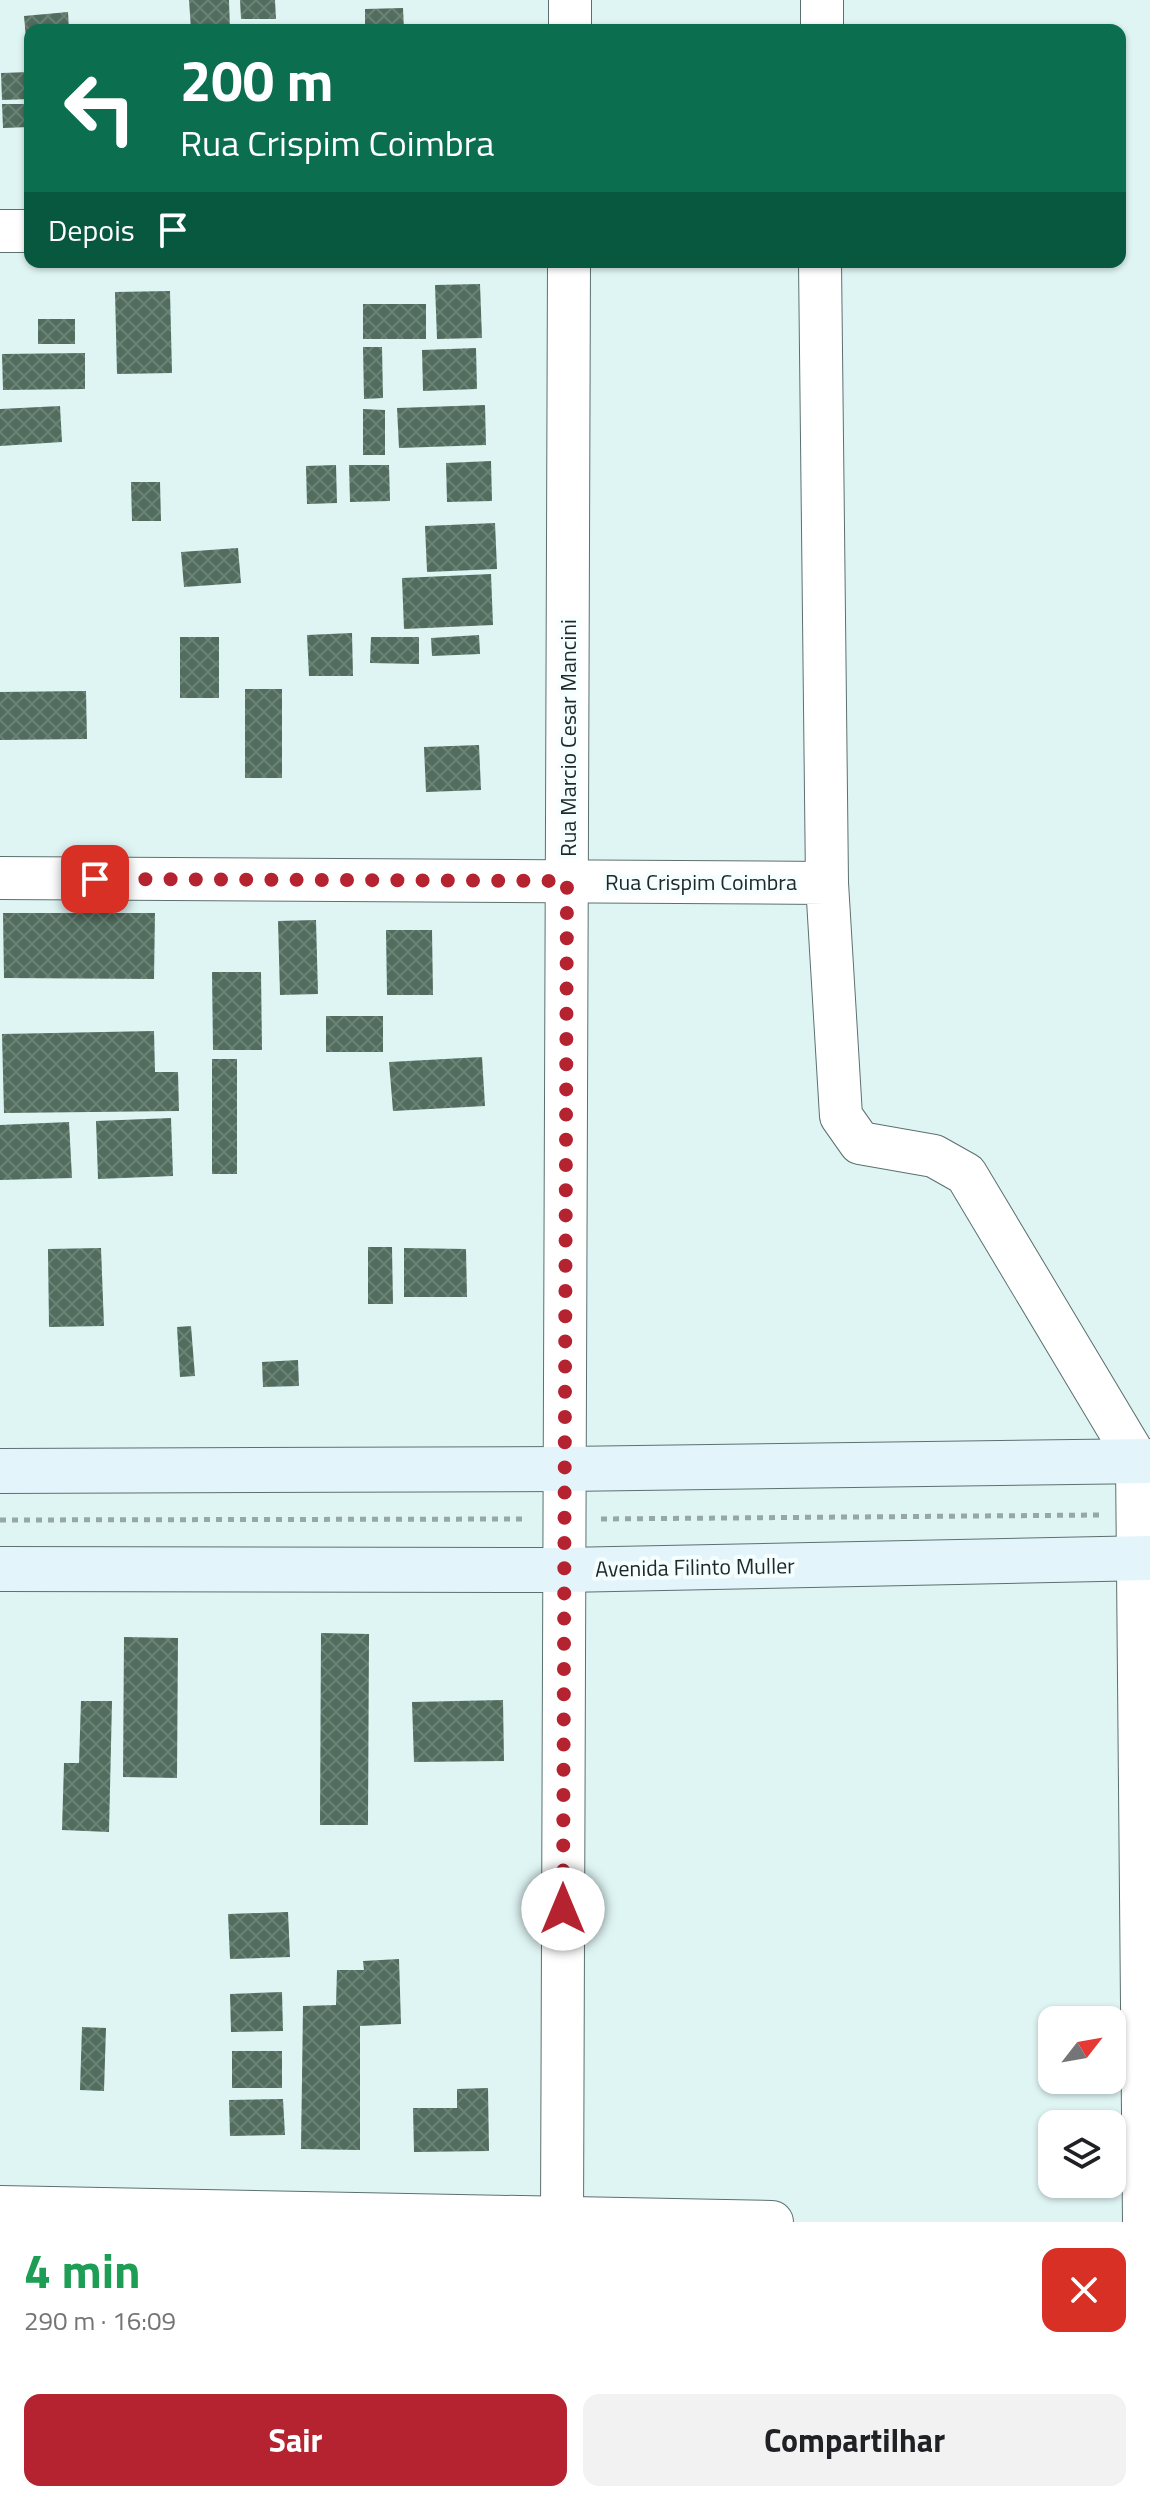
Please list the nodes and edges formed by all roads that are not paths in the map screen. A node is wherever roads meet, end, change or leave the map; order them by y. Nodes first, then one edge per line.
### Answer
1 (570, 0) edge
2 (822, 0) edge
3 (570, 24) edge
4 (822, 24) edge
5 (0, 231) edge
6 (24, 231) edge
7 (569, 268) edge
8 (820, 268) edge
9 (0, 878) edge
10 (567, 881) junction
11 (827, 883) junction
12 (1144, 1460) edge
13 (565, 1469) junction
14 (0, 1471) edge
15 (1144, 1558) edge
16 (0, 1569) edge
17 (564, 1570) junction
18 (0, 2207) edge
19 (562, 2220) edge
20 (772, 2222) edge
21 (1144, 2222) edge

1 - 3 street
2 - 4 street
5 - 6 street
7 - 10 street, Rua Marcio Cesar Mancini
8 - 11 street
9 - 10 street, Rua Crispim Coimbra
10 - 11 street, Rua Crispim Coimbra
10 - 13 street, Rua Marcio Cesar Mancini
11 - 12 street
12 - 13 main road
12 - 15 street
13 - 14 main road
13 - 17 street, Rua Marcio Cesar Mancini
15 - 17 main road, Avenida Filinto Muller
15 - 21 street
16 - 17 main road, Avenida Filinto Muller
17 - 19 street, Rua Marcio Cesar Mancini
18 - 19 street
19 - 20 street

